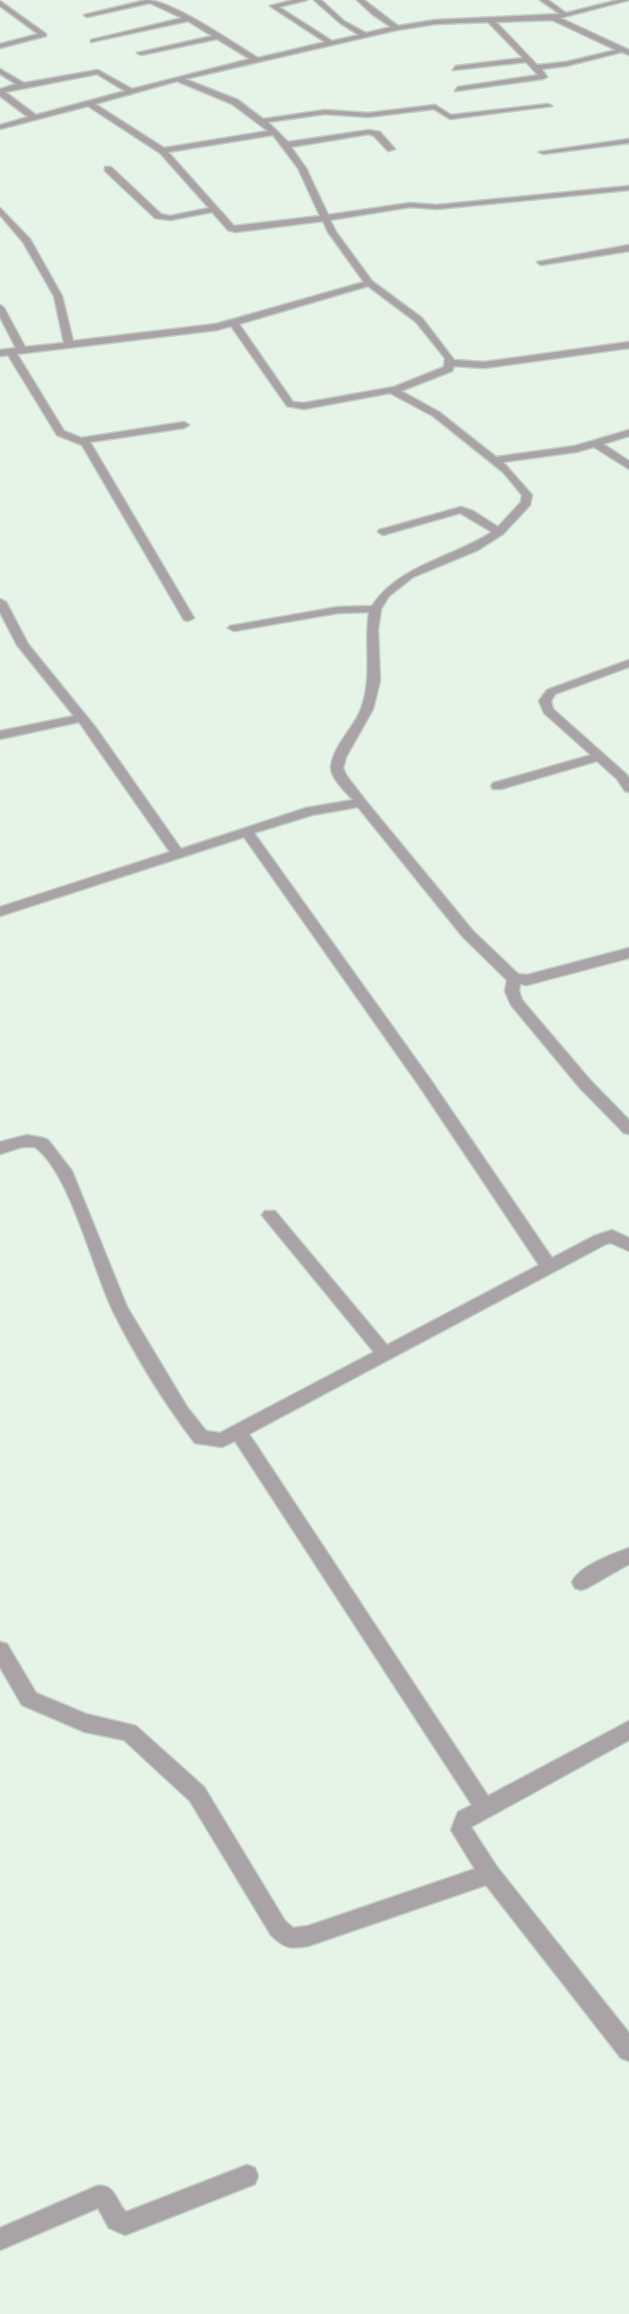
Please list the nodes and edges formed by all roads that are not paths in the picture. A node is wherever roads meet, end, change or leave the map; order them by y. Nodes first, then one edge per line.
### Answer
1 (150, 0) edge
2 (304, 0) edge
3 (317, 0) edge
4 (360, 0) edge
5 (543, 0) edge
6 (626, 0) edge
7 (0, 1) edge
8 (9, 9) junction
9 (0, 11) edge
10 (564, 14) junction
11 (87, 15) dead end
12 (553, 18) junction
13 (189, 19) junction
14 (489, 19) junction
15 (397, 28) junction
16 (366, 36) junction
17 (218, 37) junction
18 (93, 41) dead end
19 (332, 44) junction
20 (0, 46) edge
21 (626, 52) edge
22 (141, 53) dead end
23 (258, 60) junction
24 (527, 60) junction
25 (537, 67) junction
26 (456, 68) dead end
27 (0, 71) edge
28 (178, 79) junction
29 (22, 86) junction
30 (458, 89) dead end
31 (0, 92) edge
32 (132, 92) junction
33 (90, 104) junction
34 (548, 106) dead end
35 (36, 119) junction
36 (262, 121) junction
37 (0, 127) edge
38 (274, 132) junction
39 (629, 141) edge
40 (286, 145) junction
41 (391, 149) dead end
42 (163, 151) junction
43 (543, 152) dead end
44 (108, 169) dead end
45 (629, 188) edge
46 (215, 209) junction
47 (0, 210) edge
48 (325, 218) junction
49 (629, 248) edge
50 (541, 262) dead end
51 (369, 283) junction
52 (0, 308) edge
53 (233, 322) junction
54 (69, 344) junction
55 (629, 345) edge
56 (17, 351) junction
57 (0, 353) edge
58 (450, 363) junction
59 (393, 390) junction
60 (184, 425) dead end
61 (629, 433) edge
62 (83, 440) junction
63 (597, 444) junction
64 (493, 460) junction
65 (629, 466) edge
66 (383, 532) dead end
67 (499, 532) junction
68 (0, 602) edge
69 (375, 609) junction
70 (188, 618) dead end
71 (234, 627) dead end
72 (629, 663) edge
73 (81, 718) junction
74 (0, 735) edge
75 (599, 757) junction
76 (497, 786) dead end
77 (629, 788) edge
78 (361, 803) junction
79 (246, 831) junction
80 (179, 855) junction
81 (0, 912) edge
82 (629, 953) edge
83 (514, 978) junction
84 (629, 1129) edge
85 (0, 1148) edge
86 (270, 1215) dead end
87 (629, 1245) edge
88 (549, 1267) junction
89 (385, 1354) junction
90 (238, 1431) junction
91 (629, 1556) edge
92 (581, 1582) dead end
93 (0, 1650) edge
94 (629, 1730) edge
95 (486, 1808) junction
96 (490, 1874) junction
97 (629, 2050) edge
98 (247, 2176) dead end
99 (0, 2239) edge

1 - 11 street
1 - 13 street
2 - 19 street
3 - 16 street
4 - 15 street
5 - 10 street
6 - 10 street
7 - 8 street
8 - 9 street
8 - 20 street
10 - 12 street
12 - 14 street
12 - 21 street
13 - 17 street
13 - 18 street
14 - 15 street
14 - 24 street
15 - 16 street
16 - 19 street
17 - 22 street
17 - 23 street
19 - 23 street
21 - 25 street
23 - 28 street
24 - 25 street
24 - 26 street
25 - 30 street
27 - 29 street
28 - 32 street
28 - 36 street
29 - 31 street
29 - 32 street
31 - 35 street
32 - 33 street
33 - 35 street
33 - 42 street
34 - 36 street
35 - 37 street
36 - 38 street
38 - 40 street
38 - 42 street
39 - 43 street
40 - 41 street
40 - 48 street
42 - 46 street
44 - 46 street
45 - 48 street
46 - 48 street
47 - 54 street
48 - 51 street
49 - 50 street
51 - 53 street
51 - 58 street
52 - 56 street
53 - 54 street
53 - 59 street
54 - 56 street
55 - 58 street
56 - 57 street
56 - 62 street
58 - 59 street
59 - 64 street
60 - 62 street
61 - 63 street
62 - 70 street
63 - 64 street
63 - 65 street
64 - 67 street
66 - 67 street
67 - 69 street
68 - 73 street
69 - 71 street
69 - 78 street
72 - 75 street
73 - 74 street
73 - 80 street
75 - 76 street
75 - 77 street
78 - 79 street
78 - 83 street
79 - 80 street
79 - 88 street
80 - 81 street
82 - 83 street
83 - 84 street
85 - 90 street
86 - 89 street
87 - 88 street
88 - 89 street
89 - 90 street
90 - 95 street
91 - 92 street
93 - 96 street
94 - 95 street
95 - 96 street
96 - 97 street
98 - 99 street

